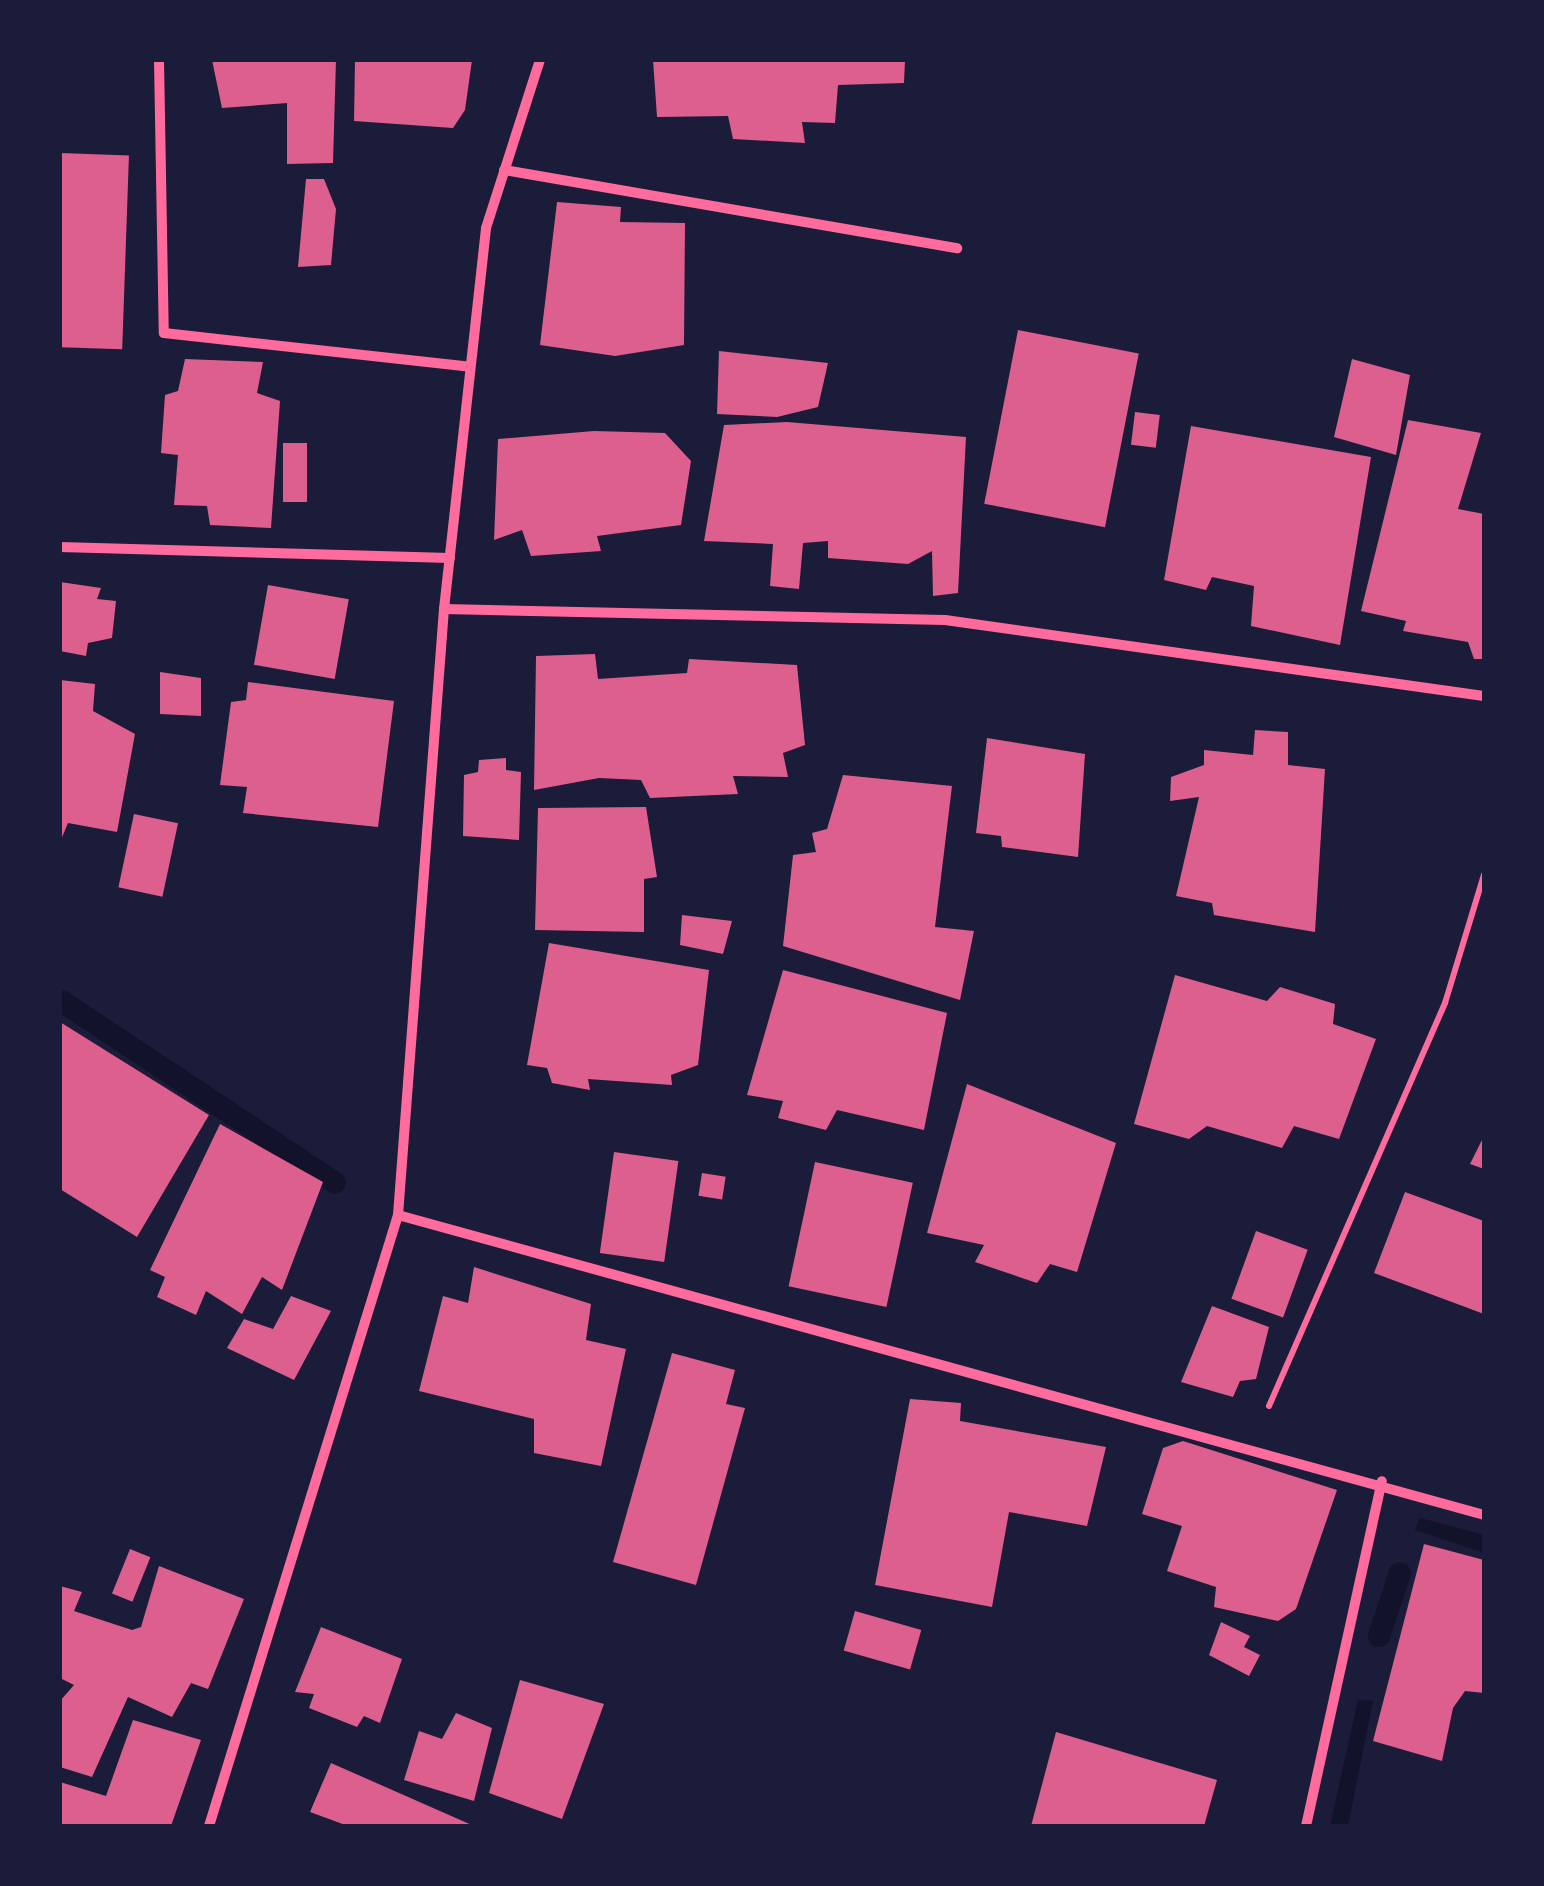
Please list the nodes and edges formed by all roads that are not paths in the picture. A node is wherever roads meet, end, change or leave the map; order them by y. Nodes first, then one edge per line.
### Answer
1 (159, 60) edge
2 (540, 60) edge
3 (504, 170) junction
4 (957, 248) dead end
5 (470, 367) junction
6 (60, 547) edge
7 (450, 558) junction
8 (444, 610) junction
9 (1484, 696) edge
10 (398, 1215) junction
11 (1382, 1481) junction
12 (1484, 1516) edge
13 (209, 1826) edge
14 (1306, 1826) edge

1 - 5 street
2 - 3 street
3 - 4 street
3 - 5 street
5 - 7 street
6 - 7 street
7 - 8 street
8 - 9 street
8 - 10 street
10 - 11 street
10 - 13 street
11 - 12 street
11 - 14 street

